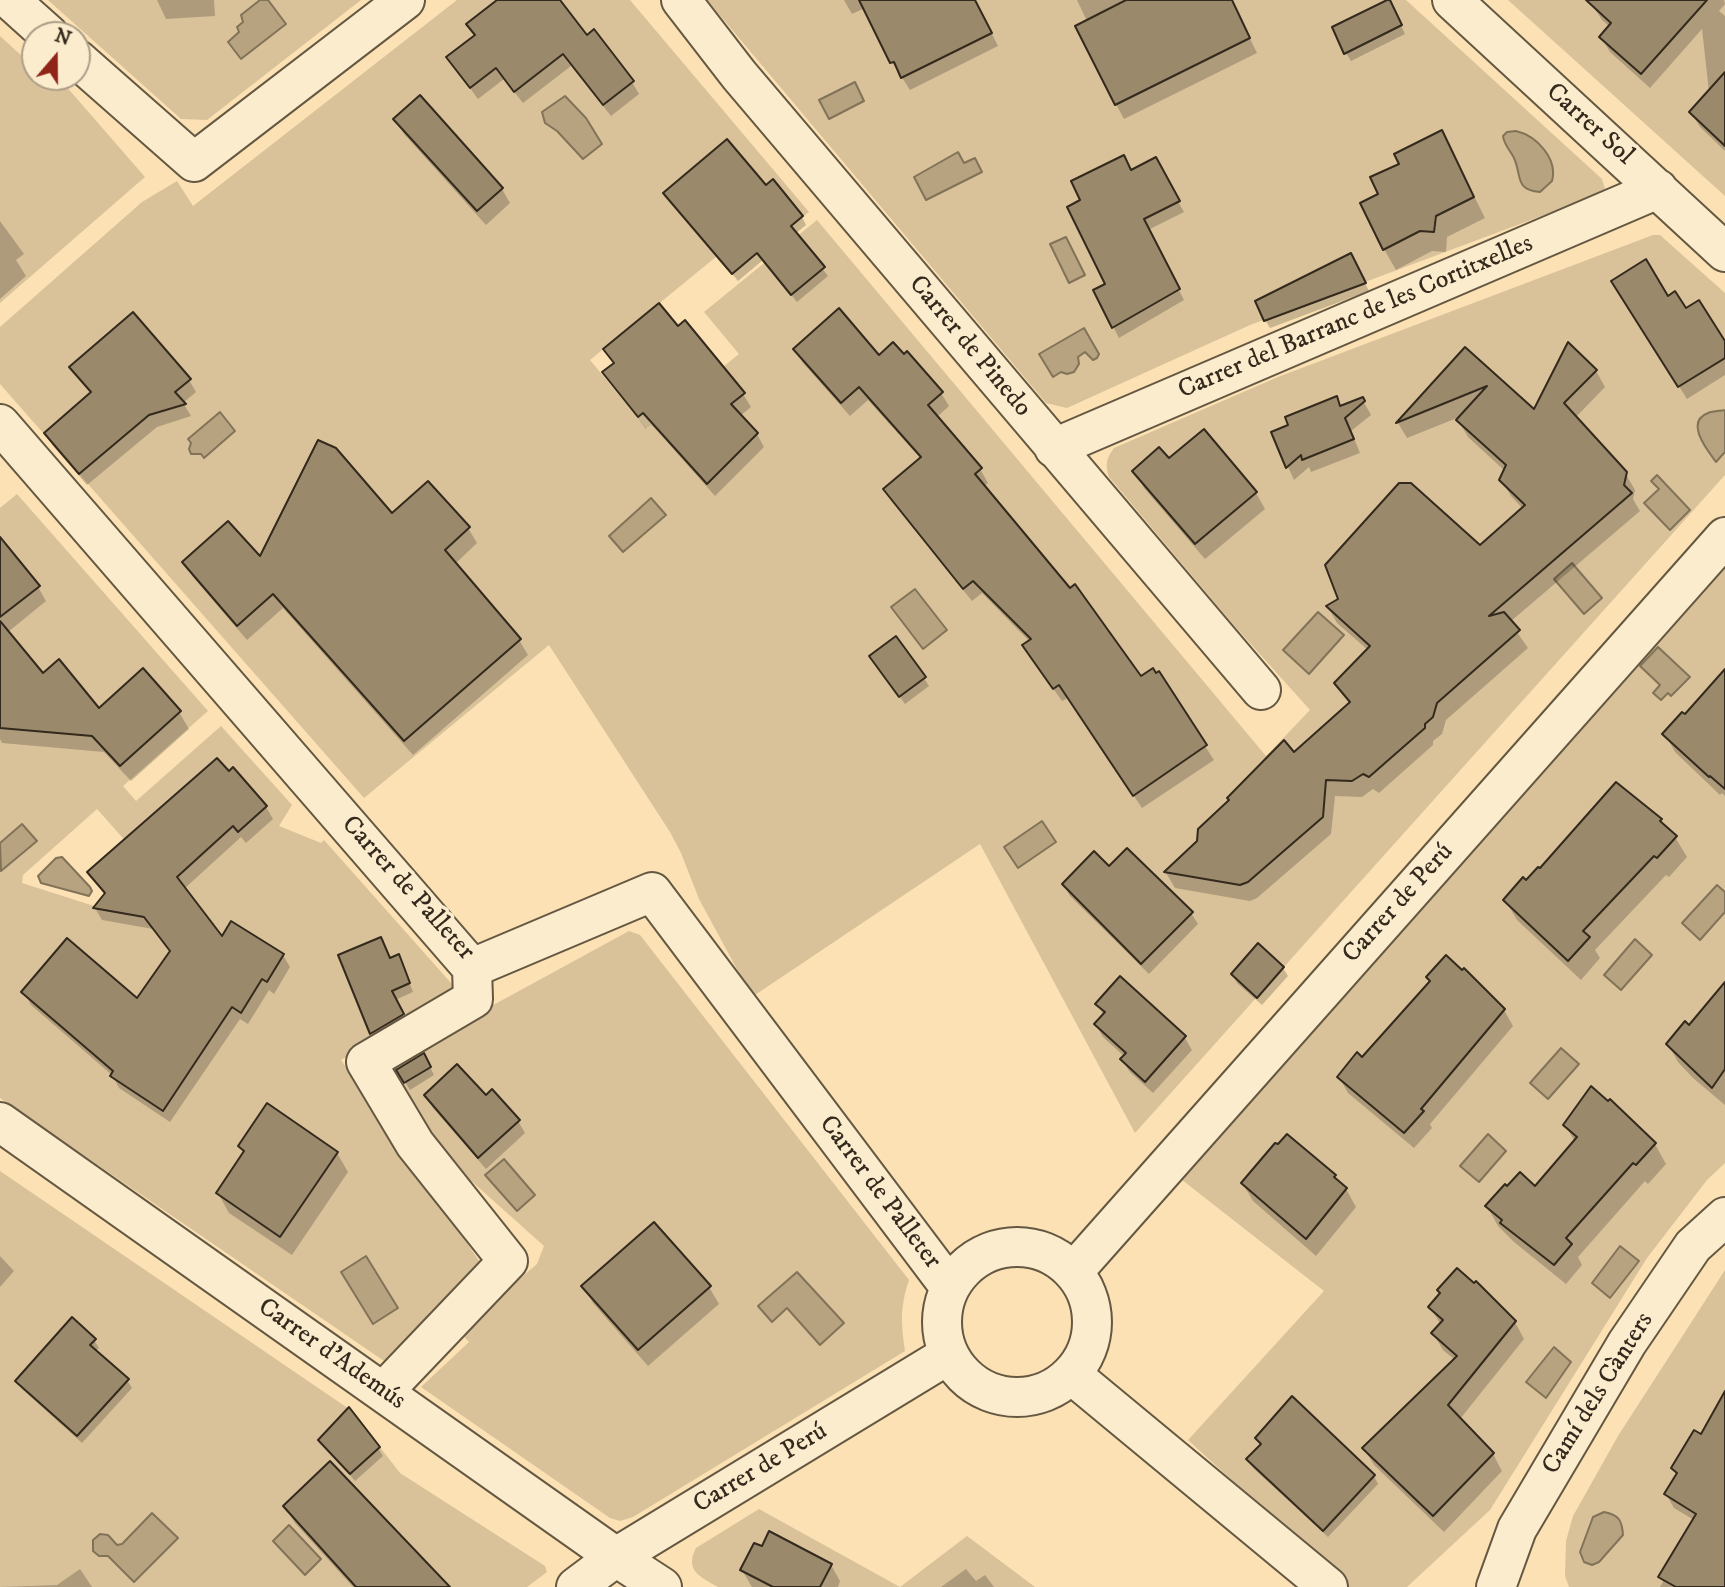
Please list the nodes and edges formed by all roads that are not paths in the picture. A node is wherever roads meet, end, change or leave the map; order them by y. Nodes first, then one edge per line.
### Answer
1 (10, 0) edge
2 (405, 0) edge
3 (681, 0) edge
4 (1452, 0) edge
5 (33, 21) edge
6 (91, 72) edge
7 (1658, 189) junction
8 (1725, 252) edge
9 (0, 424) edge
10 (1054, 448) junction
11 (1725, 537) edge
12 (1261, 690) dead end
13 (472, 968) junction
14 (0, 1122) edge
15 (1725, 1217) edge
16 (1074, 1271) junction
17 (949, 1286) junction
18 (948, 1355) junction
19 (1072, 1375) junction
20 (383, 1392) junction
21 (616, 1557) junction
22 (576, 1587) edge
23 (662, 1587) edge
24 (1328, 1587) edge
25 (1488, 1587) edge
26 (1497, 1587) edge

1 - 5 street
2 - 6 street
3 - 10 street, Carrer de Pinedo
4 - 7 street, Carrer Sol
7 - 8 street, Carrer Sol
7 - 10 street, Carrer del Barranc de les Cortitxelles
9 - 13 street, Carrer de Palleter
10 - 12 street, Carrer de Pinedo
11 - 16 street, Carrer de Perú
13 - 17 street, Carrer de Palleter
13 - 20 street
14 - 20 street, Carrer d'Ademús
15 - 26 street, Camí dels Cànters
16 - 17 street
16 - 19 street
17 - 18 street
18 - 19 street
18 - 21 street, Carrer de Perú
19 - 24 street
20 - 21 street, Carrer d'Ademús
21 - 22 street, Carrer de Perú
21 - 23 street, Carrer d'Ademús
25 - 26 street

